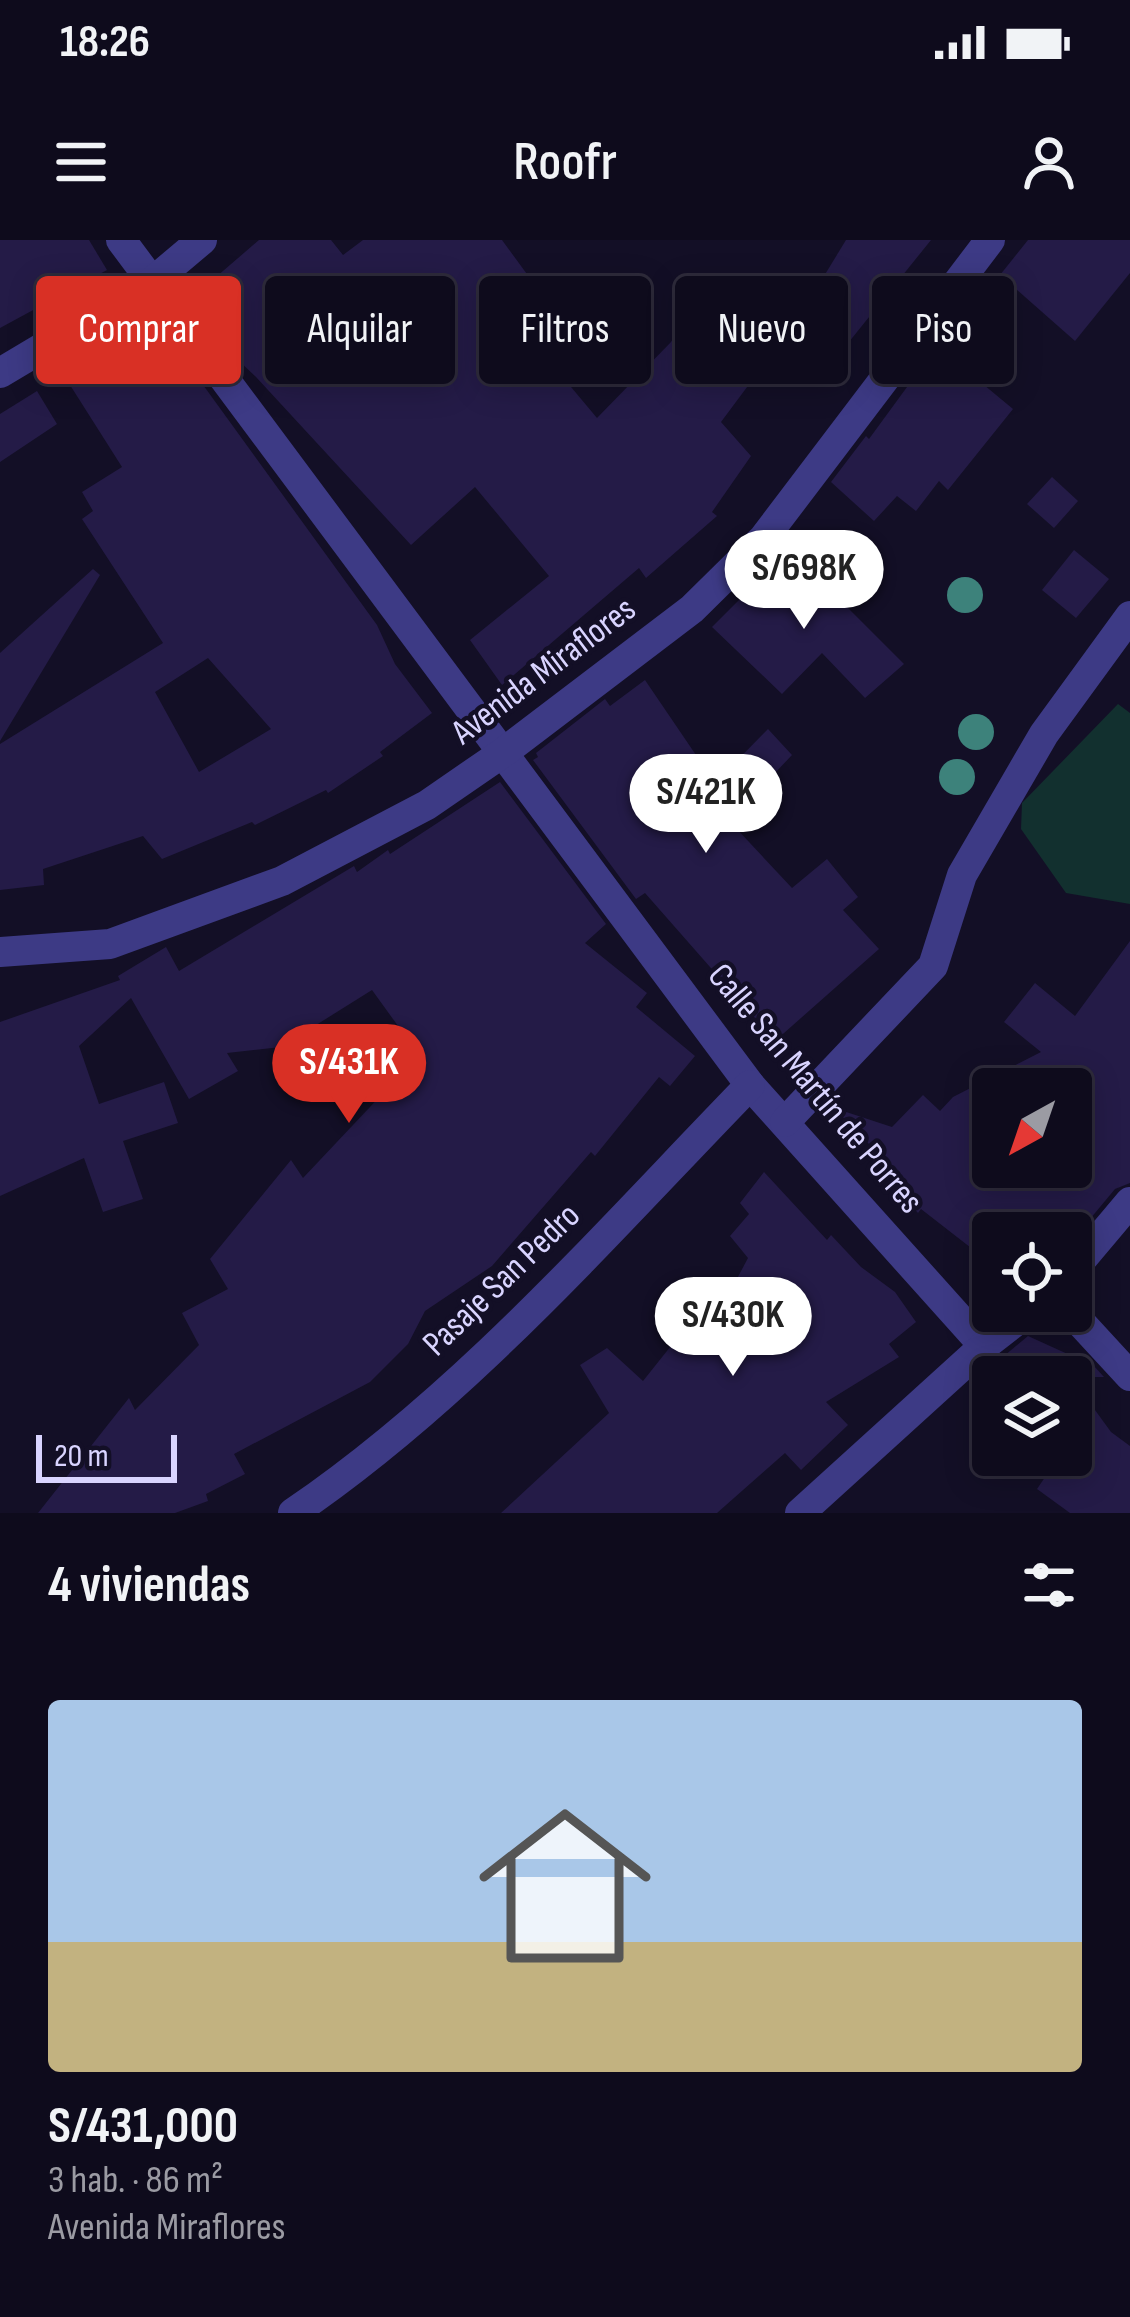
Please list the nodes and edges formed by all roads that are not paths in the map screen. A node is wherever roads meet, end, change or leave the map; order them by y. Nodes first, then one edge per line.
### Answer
1 (121, 240) edge
2 (202, 240) edge
3 (990, 240) edge
4 (146, 276) edge
5 (159, 276) edge
6 (36, 352) edge
7 (0, 373) edge
8 (227, 384) edge
9 (1130, 616) edge
10 (504, 752) junction
11 (0, 952) edge
12 (750, 1085) junction
13 (784, 1122) junction
14 (1130, 1202) edge
15 (1092, 1247) edge
16 (1002, 1332) edge
17 (1089, 1332) edge
18 (984, 1346) junction
19 (1130, 1376) edge
20 (293, 1513) edge
21 (800, 1513) edge

1 - 4 street, Calle San Martín de Porres
2 - 5 street
3 - 10 street, Avenida Miraflores
6 - 7 street
8 - 10 street, Calle San Martín de Porres
9 - 13 street
10 - 11 street, Avenida Miraflores
10 - 12 street, Calle San Martín de Porres
12 - 13 street, Calle San Martín de Porres
12 - 20 street, Pasaje San Pedro
13 - 18 street, Calle San Martín de Porres
14 - 15 street
16 - 18 street
17 - 19 street
18 - 21 street

